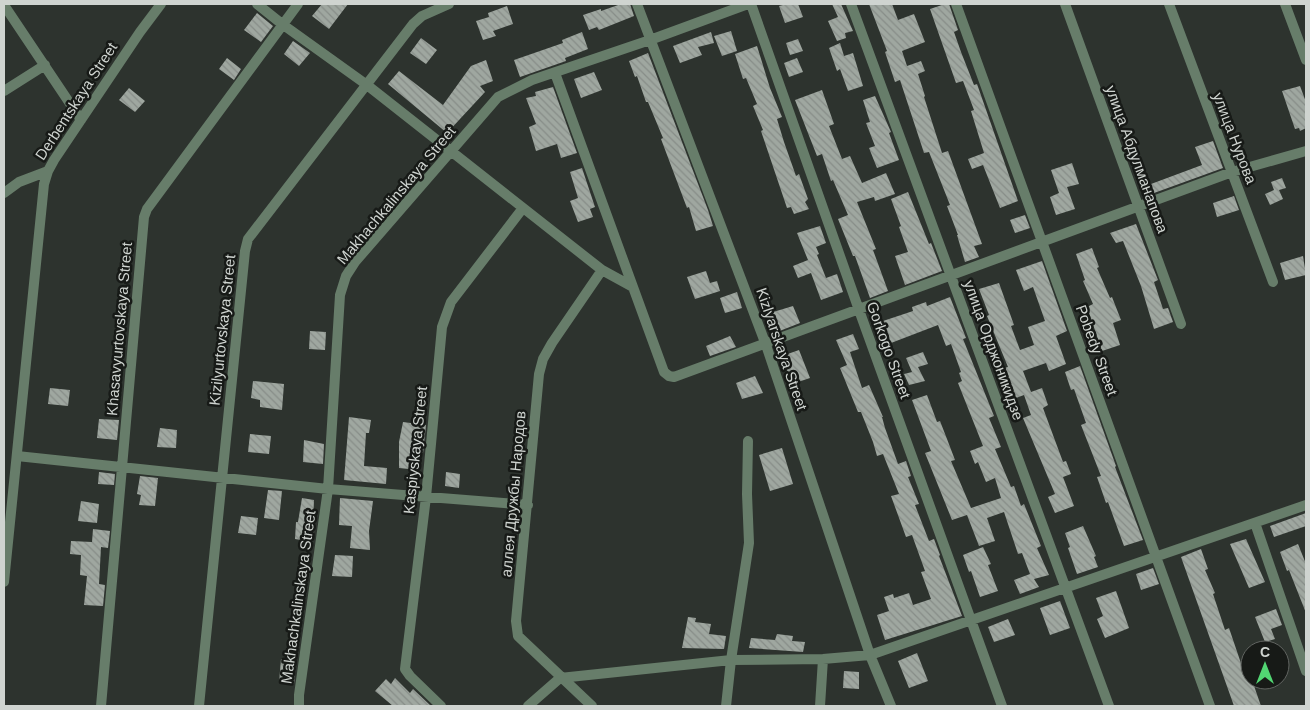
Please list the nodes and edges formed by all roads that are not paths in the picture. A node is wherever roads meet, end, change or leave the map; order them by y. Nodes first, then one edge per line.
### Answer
1 (161, 4) edge
2 (257, 4) edge
3 (298, 4) edge
4 (449, 4) edge
5 (637, 4) edge
6 (750, 4) edge
7 (851, 4) edge
8 (956, 4) edge
9 (1065, 4) edge
10 (1169, 4) edge
11 (1285, 4) edge
12 (4, 5) edge
13 (282, 24) junction
14 (650, 40) junction
15 (1306, 60) edge
16 (45, 65) junction
17 (556, 73) junction
18 (367, 85) junction
19 (4, 91) edge
20 (82, 120) junction
21 (1306, 150) edge
22 (451, 152) junction
23 (48, 171) junction
24 (1232, 172) junction
25 (4, 193) edge
26 (1138, 207) junction
27 (523, 208) junction
28 (1042, 242) junction
29 (602, 270) junction
30 (951, 276) junction
31 (1273, 282) dead end
32 (633, 287) junction
33 (859, 310) junction
34 (1181, 324) dead end
35 (766, 345) junction
36 (748, 441) dead end
37 (17, 456) junction
38 (123, 467) junction
39 (223, 478) junction
40 (328, 489) junction
41 (426, 497) junction
42 (528, 505) junction
43 (1306, 505) edge
44 (1255, 523) junction
45 (1156, 557) junction
46 (4, 582) edge
47 (1066, 588) junction
48 (971, 620) junction
49 (870, 655) junction
50 (823, 658) junction
51 (731, 660) junction
52 (1306, 671) edge
53 (560, 678) junction
54 (101, 706) edge
55 (199, 706) edge
56 (299, 706) edge
57 (442, 706) edge
58 (528, 706) edge
59 (592, 706) edge
60 (726, 706) edge
61 (820, 706) edge
62 (891, 706) edge
63 (1002, 706) edge
64 (1109, 706) edge
65 (1210, 706) edge

1 - 20 street, Derbentskaya Street
2 - 13 street
3 - 13 street, Khasavyurtovskaya Street
4 - 18 street, Kizilyurtovskaya Street
5 - 14 street, Kizlyarskaya Street
6 - 14 street, Makhachkalinskaya Street
6 - 33 street, Gorkogo Street
7 - 30 street, улица Орджоникидзе
8 - 28 street, Pobedy Street
9 - 26 street, улица Абдулманапова
10 - 24 street, улица Нурова
11 - 15 street
12 - 16 street
13 - 18 street
13 - 38 street, Khasavyurtovskaya Street
14 - 17 street, Makhachkalinskaya Street
14 - 35 street, Kizlyarskaya Street
16 - 19 street
16 - 20 street
17 - 22 street, Makhachkalinskaya Street
17 - 32 street
18 - 22 street
18 - 39 street, Kizilyurtovskaya Street
20 - 23 street, Derbentskaya Street
21 - 24 street
22 - 27 street
22 - 40 street, Makhachkalinskaya Street
23 - 25 street
23 - 37 street, Derbentskaya Street
24 - 26 street
24 - 31 street, улица Нурова
26 - 28 street
26 - 34 street, улица Абдулманапова
27 - 29 street
27 - 41 street, Kaspiyskaya Street
28 - 30 street
28 - 45 street, Pobedy Street
29 - 32 street
29 - 42 street, аллея Дружбы Народов
30 - 33 street
30 - 47 street, улица Орджоникидзе
32 - 35 street
33 - 35 street
33 - 48 street, Gorkogo Street
35 - 49 street, Kizlyarskaya Street
36 - 51 street
37 - 38 street
37 - 46 street, Derbentskaya Street
38 - 39 street
38 - 54 street, Khasavyurtovskaya Street
39 - 40 street
39 - 55 street, Kizilyurtovskaya Street
40 - 41 street
40 - 56 street, Makhachkalinskaya Street
41 - 42 street
41 - 57 street, Kaspiyskaya Street
42 - 53 street, аллея Дружбы Народов
43 - 44 street
44 - 45 street
44 - 52 street
45 - 47 street
45 - 65 street, Pobedy Street
47 - 48 street
47 - 64 street, улица Орджоникидзе
48 - 49 street
48 - 63 street, Gorkogo Street
49 - 50 street
49 - 62 street, Kizlyarskaya Street
50 - 51 street
50 - 61 street
51 - 53 street
51 - 60 street
53 - 58 street
53 - 59 street, аллея Дружбы Народов

